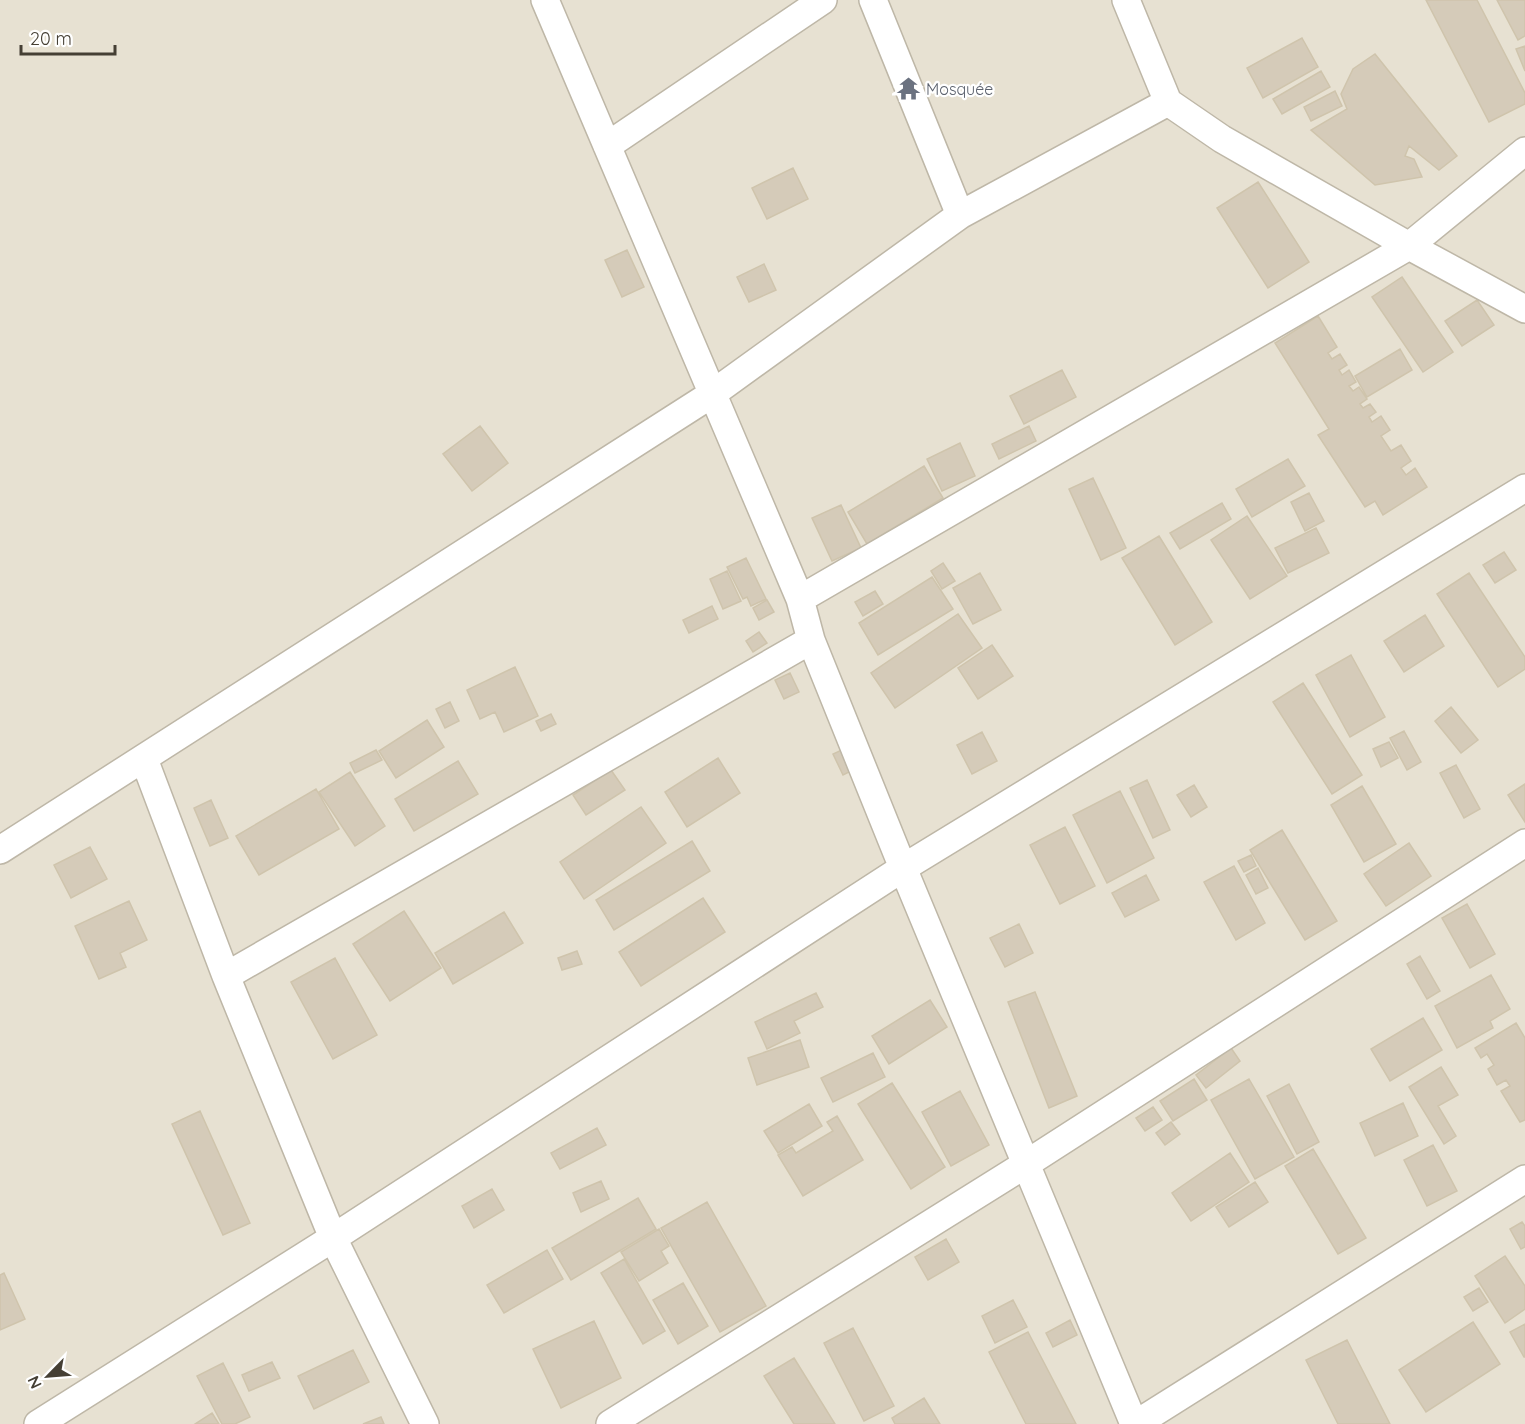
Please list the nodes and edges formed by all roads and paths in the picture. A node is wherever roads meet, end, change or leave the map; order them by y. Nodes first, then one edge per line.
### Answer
1 (545, 0) edge
2 (824, 0) edge
3 (873, 0) edge
4 (1126, 0) edge
5 (1168, 102) junction
6 (607, 147) junction
7 (1525, 151) edge
8 (960, 216) junction
9 (1409, 246) junction
10 (1525, 309) edge
11 (712, 394) junction
12 (1525, 488) edge
13 (800, 599) junction
14 (811, 640) junction
15 (144, 759) junction
16 (1525, 843) edge
17 (0, 850) edge
18 (903, 868) junction
19 (226, 976) junction
20 (1026, 1164) junction
21 (1525, 1179) edge
22 (333, 1238) junction
23 (38, 1424) edge
24 (425, 1424) edge
25 (610, 1424) edge
26 (1135, 1424) edge

1 - 6 street
2 - 6 street
3 - 8 street
4 - 5 street
5 - 8 street
5 - 9 street
6 - 11 street
7 - 9 street
8 - 11 street
9 - 10 street
9 - 13 street
11 - 13 street
11 - 15 street
12 - 18 street
13 - 14 street
14 - 18 street
14 - 19 street
15 - 17 street
15 - 19 street
16 - 20 street
18 - 20 street
18 - 22 street
19 - 22 street
20 - 25 street
20 - 26 street
21 - 26 street
22 - 23 street
22 - 24 street

